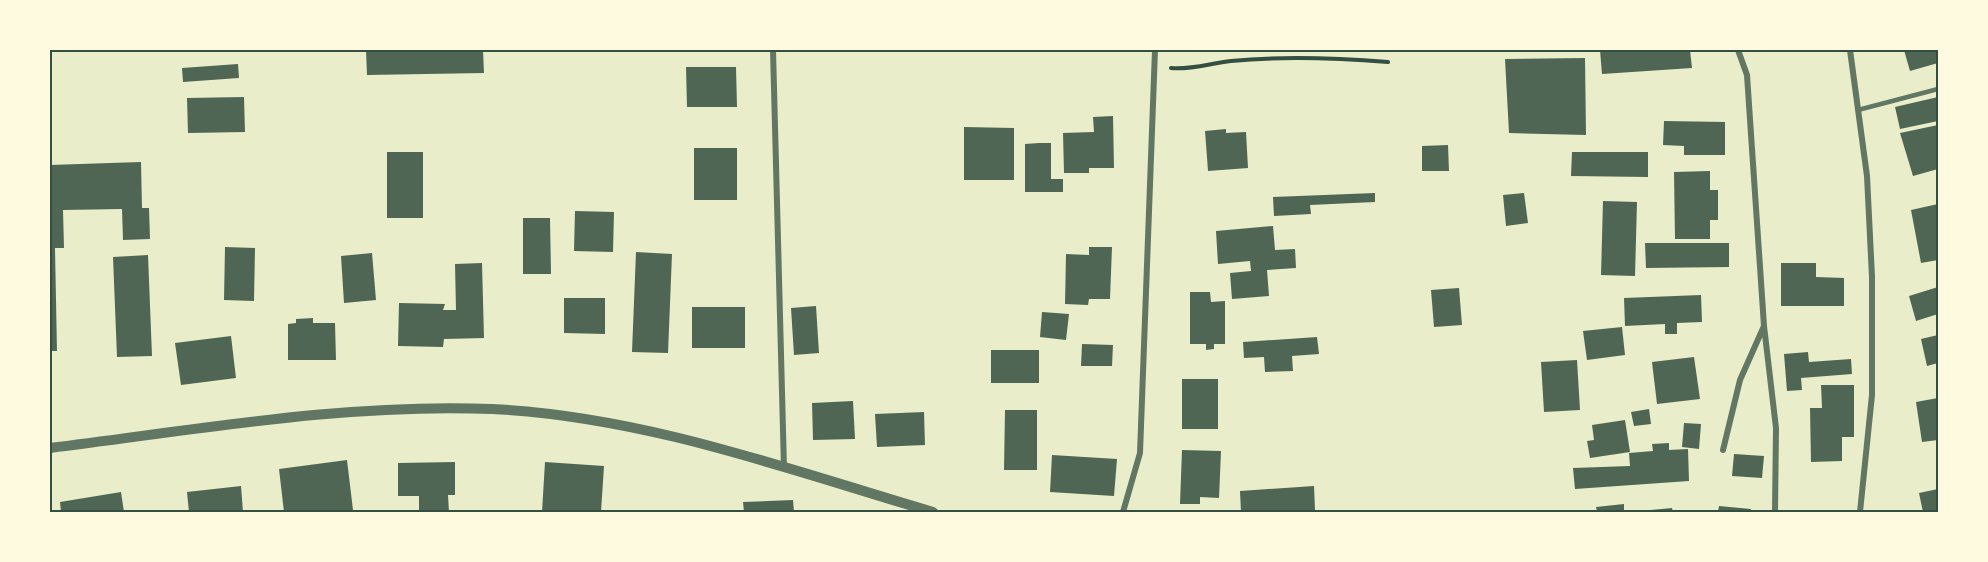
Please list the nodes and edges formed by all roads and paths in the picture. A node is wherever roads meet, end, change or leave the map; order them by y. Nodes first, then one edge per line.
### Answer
1 (773, 50) edge
2 (1155, 50) edge
3 (1738, 50) edge
4 (1850, 50) edge
5 (1388, 62) dead end
6 (1155, 67) junction
7 (1938, 89) edge
8 (1858, 110) junction
9 (1764, 326) junction
10 (50, 448) edge
11 (1723, 450) dead end
12 (784, 468) junction
13 (933, 513) edge
14 (1123, 513) edge
15 (1775, 513) edge
16 (1860, 513) edge

1 - 12 street
2 - 6 street
3 - 9 street
4 - 8 street
5 - 6 path
6 - 14 street
7 - 8 lane
8 - 16 street
9 - 11 street
9 - 15 street
10 - 12 street
12 - 13 street

